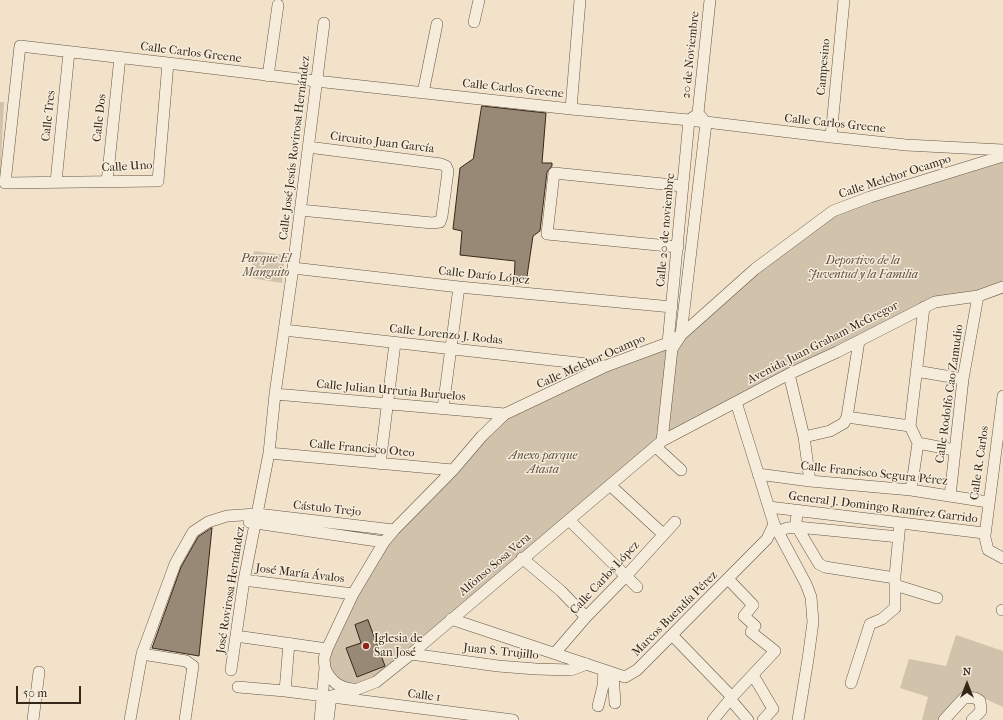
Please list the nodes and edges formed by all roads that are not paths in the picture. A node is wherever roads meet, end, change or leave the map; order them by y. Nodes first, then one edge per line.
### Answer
1 (479, 0) edge
2 (580, 0) edge
3 (710, 0) edge
4 (844, 0) edge
5 (278, 5) dead end
6 (474, 22) dead end
7 (324, 23) dead end
8 (437, 24) dead end
9 (69, 52) junction
10 (120, 57) junction
11 (168, 63) junction
12 (268, 76) junction
13 (316, 81) junction
14 (423, 93) junction
15 (571, 109) junction
16 (698, 113) junction
17 (689, 120) junction
18 (706, 123) junction
19 (831, 137) junction
20 (308, 147) junction
21 (1003, 150) edge
22 (1003, 156) edge
23 (5, 182) joint
24 (56, 182) junction
25 (107, 182) junction
26 (683, 186) junction
27 (300, 210) junction
28 (678, 247) junction
29 (293, 268) junction
30 (459, 287) junction
31 (1003, 287) edge
32 (978, 296) junction
33 (672, 307) junction
34 (924, 307) junction
35 (284, 330) junction
36 (681, 335) junction
37 (859, 341) junction
38 (395, 343) junction
39 (670, 346) junction
40 (450, 349) junction
41 (606, 366) junction
42 (916, 371) junction
43 (789, 374) junction
44 (963, 379) junction
45 (275, 394) junction
46 (1003, 396) edge
47 (736, 402) junction
48 (387, 403) junction
49 (443, 408) junction
50 (505, 414) junction
51 (847, 417) junction
52 (910, 426) junction
53 (804, 437) junction
54 (918, 443) junction
55 (659, 444) junction
56 (954, 450) junction
57 (269, 453) junction
58 (380, 464) junction
59 (453, 470) junction
60 (681, 470) dead end
61 (758, 474) junction
62 (810, 481) junction
63 (611, 486) junction
64 (911, 490) junction
65 (950, 496) junction
66 (988, 502) junction
67 (769, 507) junction
68 (798, 510) junction
69 (256, 519) junction
70 (569, 520) junction
71 (675, 522) dead end
72 (900, 523) junction
73 (797, 527) junction
74 (776, 528) junction
75 (394, 530) junction
76 (663, 534) junction
77 (984, 535) junction
78 (899, 537) junction
79 (384, 542) junction
80 (522, 558) junction
81 (1003, 558) edge
82 (626, 576) junction
83 (728, 579) junction
84 (244, 580) junction
85 (895, 582) junction
86 (637, 587) dead end
87 (353, 594) junction
88 (937, 598) dead end
89 (586, 617) junction
90 (451, 619) junction
91 (672, 635) junction
92 (236, 636) junction
93 (289, 644) junction
94 (327, 650) junction
95 (555, 653) junction
96 (142, 654) junction
97 (411, 654) junction
98 (587, 664) junction
99 (325, 668) junction
100 (231, 670) dead end
101 (608, 671) junction
102 (39, 672) dead end
103 (753, 675) junction
104 (852, 683) dead end
105 (238, 687) dead end
106 (356, 690) junction
107 (285, 691) junction
108 (330, 695) junction
109 (731, 698) junction
110 (615, 703) dead end
111 (598, 706) dead end
112 (766, 719) edge
113 (33, 720) edge
114 (130, 720) edge
115 (185, 720) edge
116 (320, 720) edge
117 (328, 720) edge
118 (512, 720) edge
119 (714, 720) edge
120 (748, 720) edge
121 (798, 720) edge
122 (944, 720) edge
123 (972, 720) edge

1 - 6 street
2 - 15 street
3 - 16 street, 20 de Noviembre
4 - 19 street, Campesino
5 - 12 street
7 - 13 street, Calle José Jesús Rovirosa Hernández
8 - 14 street
9 - 10 street, Calle Carlos Greene
9 - 23 street, Calle Carlos Greene
9 - 24 street, Calle Tres
10 - 11 street, Calle Carlos Greene
10 - 25 street, Calle Dos
11 - 12 street, Calle Carlos Greene
11 - 25 street, Calle Uno
12 - 13 street, Calle Carlos Greene
13 - 14 street, Calle Carlos Greene
13 - 20 street, Calle José Jesús Rovirosa Hernández
14 - 15 street, Calle Carlos Greene
15 - 17 street, Calle Carlos Greene
16 - 17 street, 20 de Noviembre
16 - 18 street, 20 de Noviembre
17 - 18 street, Calle Carlos Greene
17 - 26 street, Calle 20 de noviembre
18 - 19 street, Calle Carlos Greene
18 - 36 street
19 - 21 street, Calle Carlos Greene
20 - 27 street, Calle José Jesús Rovirosa Hernández
20 - 27 street, Circuito Juan García
22 - 36 street, Calle Melchor Ocampo
23 - 24 street, Calle Uno
24 - 25 street, Calle Uno
26 - 28 street, Calle 20 de noviembre
26 - 28 street
27 - 29 street, Calle José Jesús Rovirosa Hernández
28 - 33 street, Calle 20 de noviembre
29 - 30 street, Calle Darío López
29 - 35 street, Calle José Jesús Rovirosa Hernández
30 - 33 street, Calle Darío López
30 - 40 street
31 - 32 street, Avenida Juan Graham McGregor
32 - 34 street, Avenida Juan Graham McGregor
32 - 44 street, Calle Rodolfo Cao Zamudio
33 - 39 street, Calle 20 de noviembre
34 - 37 street, Avenida Juan Graham McGregor
34 - 42 street
35 - 38 street, Calle Lorenzo J. Rodas
35 - 45 street, Calle José Jesús Rovirosa Hernández
36 - 39 street, Calle Melchor Ocampo
37 - 43 street, Avenida Juan Graham McGregor
37 - 51 street
38 - 40 street, Calle Lorenzo J. Rodas
38 - 48 street
39 - 41 street, Calle Melchor Ocampo
39 - 55 street
40 - 41 street, Calle Lorenzo J. Rodas
40 - 49 street
41 - 50 street, Calle Melchor Ocampo
42 - 44 street
42 - 52 street
43 - 47 street, Avenida Juan Graham McGregor
43 - 53 street
44 - 56 street, Calle Rodolfo Cao Zamudio
45 - 48 street, Calle Julian Urrutia Buruelos
45 - 57 street, Calle José Jesús Rovirosa Hernández
46 - 66 street, Calle R. Carlos
47 - 55 street, Avenida Juan Graham McGregor
47 - 61 street
48 - 49 street, Calle Julian Urrutia Buruelos
48 - 58 street
49 - 50 street, Calle Julian Urrutia Buruelos
50 - 59 street, Calle Melchor Ocampo
51 - 52 street
51 - 53 street
52 - 54 street
53 - 62 street
54 - 56 street
54 - 64 street
55 - 60 street
55 - 63 street, Alfonso Sosa Vera
56 - 65 street, Calle Rodolfo Cao Zamudio
57 - 58 street, Calle Francisco Oteo
57 - 69 street, Calle José Jesús Rovirosa Hernández
58 - 59 street, Calle Francisco Oteo
59 - 75 street, Calle Melchor Ocampo
61 - 62 street, Calle Francisco Segura Pérez
61 - 67 street
62 - 64 street, Calle Francisco Segura Pérez
63 - 70 street, Alfonso Sosa Vera
63 - 76 street
64 - 65 street, Calle Francisco Segura Pérez
65 - 66 street, Calle Francisco Segura Pérez
66 - 77 street, Calle R. Carlos
67 - 68 street, General J. Domingo Ramírez Garrido
67 - 74 street
68 - 72 street, General J. Domingo Ramírez Garrido
68 - 73 street
69 - 75 street, Cástulo Trejo
69 - 79 street, Cástulo Trejo
69 - 84 street, José Rovirosa Hernández
69 - 96 street
70 - 80 street, Alfonso Sosa Vera
70 - 82 street
71 - 76 street, Calle Carlos López
72 - 77 street, General J. Domingo Ramírez Garrido
72 - 78 street
73 - 74 street
73 - 78 street
73 - 85 street
74 - 83 street, Marcos Buendía Pérez
74 - 121 street
75 - 79 street, Calle Melchor Ocampo
76 - 82 street, Calle Carlos López
77 - 81 street, General J. Domingo Ramírez Garrido
78 - 85 street
79 - 87 street, Calle Melchor Ocampo
80 - 89 street
80 - 90 street, Alfonso Sosa Vera
82 - 86 street
82 - 89 street, Calle Carlos López
83 - 91 street, Marcos Buendía Pérez
83 - 103 street
84 - 87 street, José María Ávalos
84 - 92 street, José Rovirosa Hernández
85 - 88 street
85 - 104 street
87 - 94 street, Calle Melchor Ocampo
89 - 95 street, Calle Carlos López
90 - 95 street, Marcos Buendía Pérez
90 - 97 street, Alfonso Sosa Vera
91 - 101 street, Marcos Buendía Pérez
91 - 109 street
92 - 93 street
92 - 100 street, José Rovirosa Hernández
93 - 94 street
93 - 107 street
94 - 99 street, Calle Melchor Ocampo
95 - 98 street, Marcos Buendía Pérez
96 - 114 street
96 - 115 street
97 - 98 street, Juan S. Trujillo
97 - 106 street, Alfonso Sosa Vera
98 - 101 street, Marcos Buendía Pérez
99 - 106 street
99 - 108 street, Calle Melchor Ocampo
101 - 110 street
101 - 111 street
102 - 113 street
103 - 109 street
103 - 112 street
105 - 107 street, Calle 1
106 - 108 street, Alfonso Sosa Vera
107 - 108 street, Calle 1
108 - 116 street, Calle Melchor Ocampo
108 - 117 street, Calle Melchor Ocampo
108 - 118 street, Calle 1
109 - 119 street
109 - 120 street
122 - 123 street

